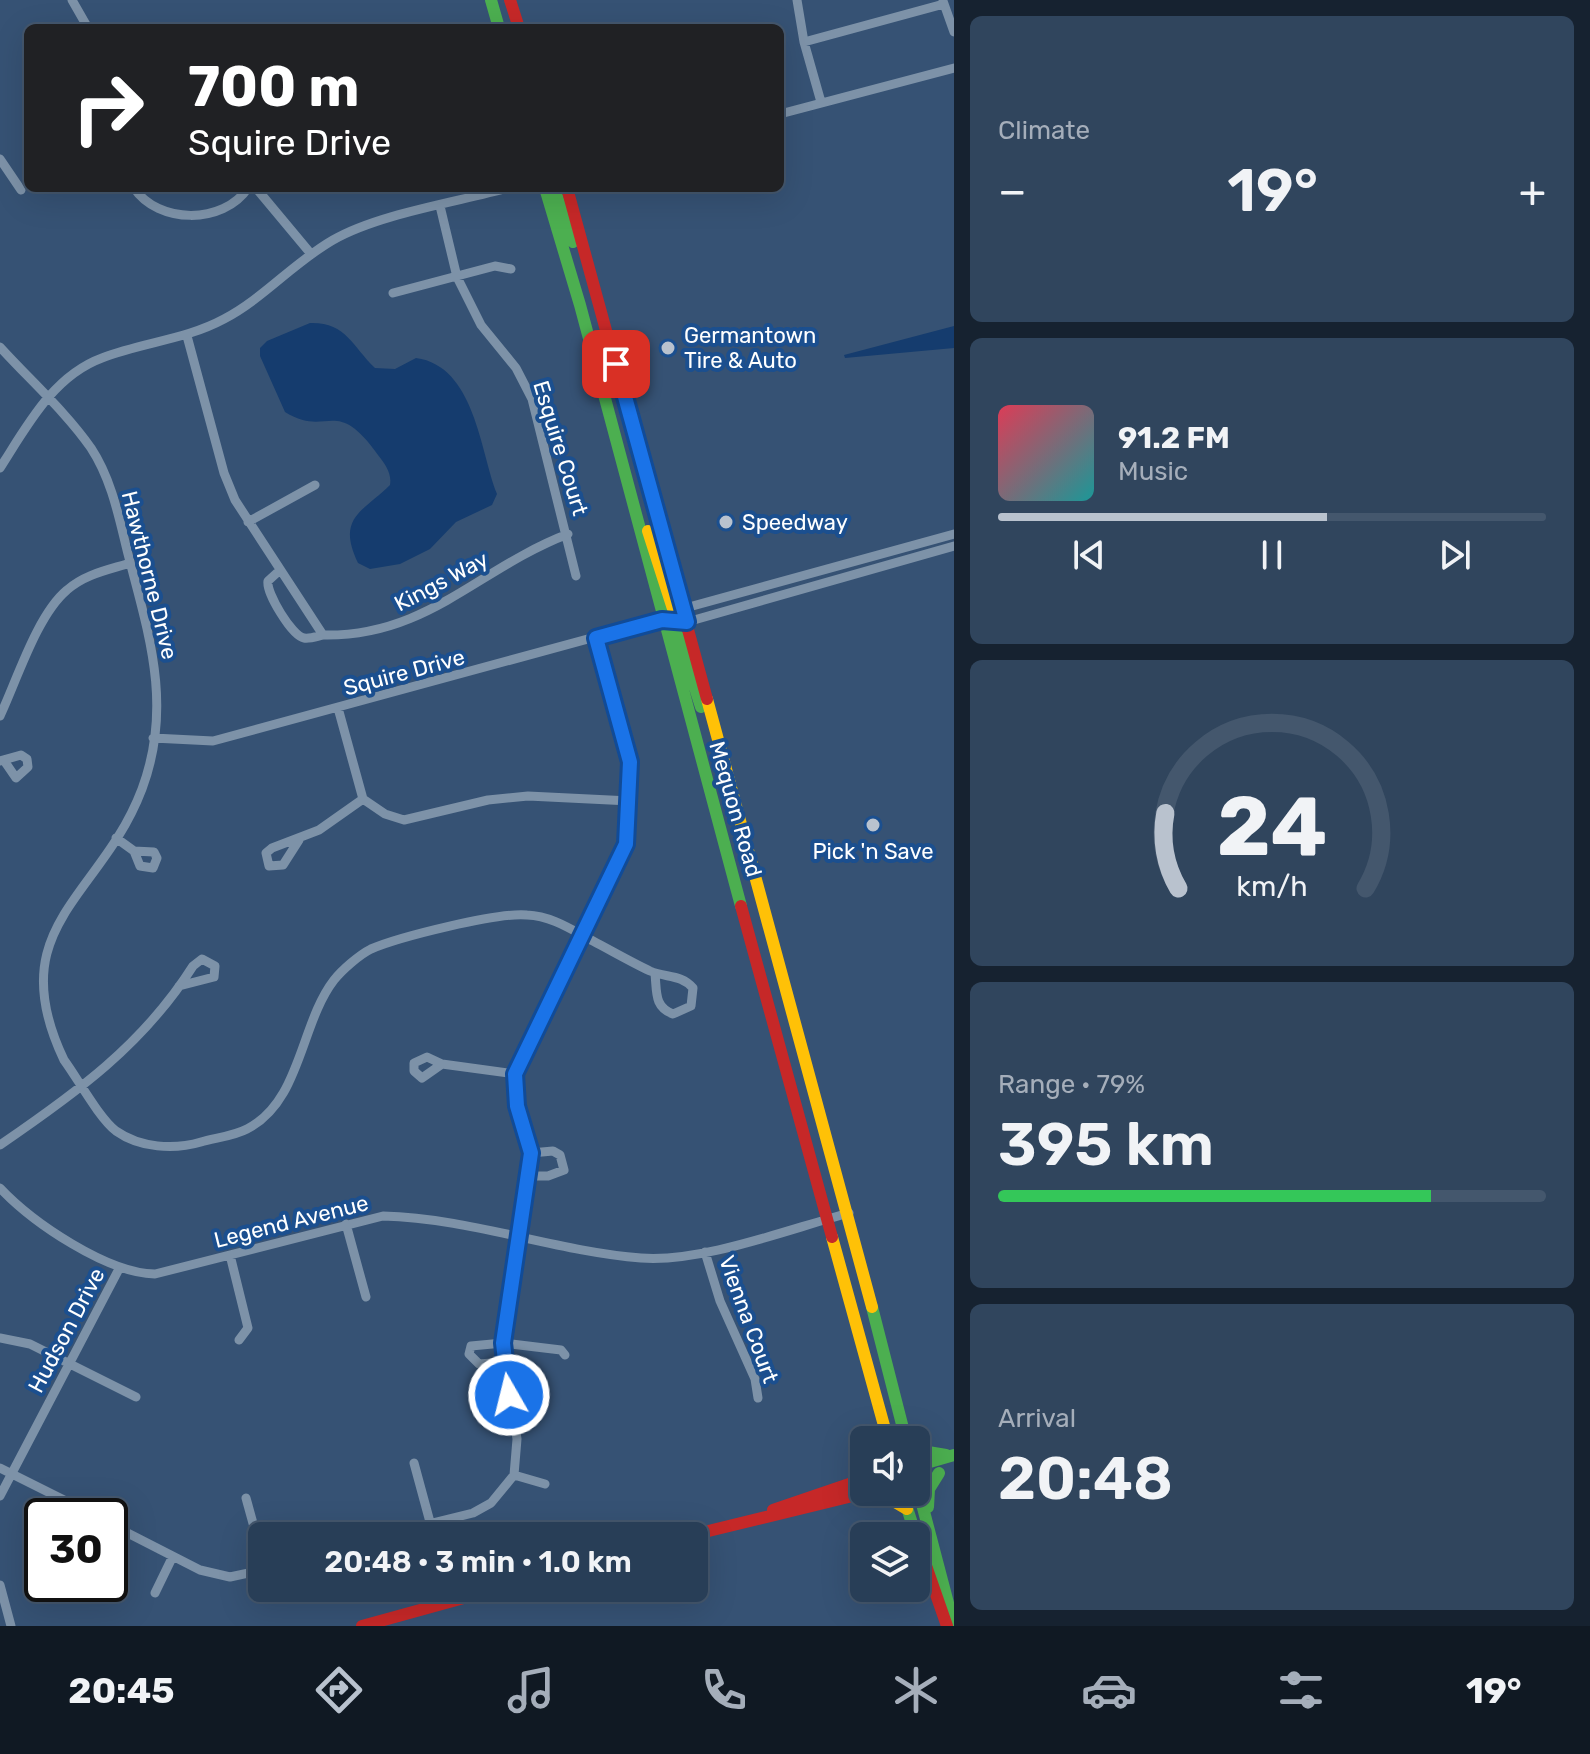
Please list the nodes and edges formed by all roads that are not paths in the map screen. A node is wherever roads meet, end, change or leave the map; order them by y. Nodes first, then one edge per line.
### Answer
1 (72, 0) edge
2 (491, 0) edge
3 (510, 0) edge
4 (797, 0) edge
5 (943, 1) edge
6 (86, 24) edge
7 (498, 24) edge
8 (518, 24) edge
9 (954, 32) edge
10 (804, 42) junction
11 (954, 68) edge
12 (821, 102) junction
13 (784, 113) edge
14 (0, 159) edge
15 (21, 190) dead end
16 (137, 192) edge
17 (244, 192) edge
18 (259, 192) edge
19 (493, 192) edge
20 (546, 192) edge
21 (555, 192) edge
22 (568, 192) edge
23 (440, 206) junction
24 (311, 254) junction
25 (511, 269) dead end
26 (590, 274) junction
27 (457, 277) junction
28 (393, 293) dead end
29 (599, 305) junction
30 (581, 310) junction
31 (187, 336) junction
32 (0, 347) edge
33 (46, 398) junction
34 (0, 468) edge
35 (315, 485) dead end
36 (633, 503) junction
37 (248, 522) junction
38 (568, 534) junction
39 (954, 534) edge
40 (954, 546) edge
41 (130, 563) junction
42 (279, 571) junction
43 (576, 576) dead end
44 (679, 609) junction
45 (662, 620) junction
46 (687, 622) junction
47 (323, 635) junction
48 (596, 638) junction
49 (338, 708) junction
50 (0, 716) edge
51 (153, 738) junction
52 (719, 743) junction
53 (363, 799) junction
54 (630, 801) junction
55 (116, 838) junction
56 (299, 840) dead end
57 (134, 851) dead end
58 (47, 922) dead end
59 (583, 935) junction
60 (655, 974) junction
61 (179, 986) dead end
62 (33, 1001) dead end
63 (442, 1064) dead end
64 (515, 1074) junction
65 (84, 1088) junction
66 (0, 1145) edge
67 (531, 1153) junction
68 (528, 1176) junction
69 (0, 1188) edge
70 (849, 1213) junction
71 (829, 1219) junction
72 (346, 1224) junction
73 (520, 1239) junction
74 (705, 1252) junction
75 (230, 1255) junction
76 (120, 1267) junction
77 (366, 1297) dead end
78 (0, 1338) edge
79 (239, 1340) dead end
80 (503, 1343) junction
81 (565, 1355) dead end
82 (68, 1362) junction
83 (504, 1362) junction
84 (136, 1397) dead end
85 (758, 1398) dead end
86 (884, 1426) edge
87 (902, 1426) edge
88 (930, 1454) edge
89 (953, 1460) edge
90 (414, 1463) dead end
91 (930, 1464) edge
92 (0, 1468) edge
93 (11, 1473) junction
94 (939, 1473) junction
95 (514, 1475) junction
96 (930, 1476) edge
97 (850, 1483) edge
98 (545, 1484) dead end
99 (0, 1496) edge
100 (850, 1496) edge
101 (60, 1498) edge
102 (246, 1498) dead end
103 (902, 1506) edge
104 (906, 1506) edge
105 (907, 1509) junction
106 (763, 1515) junction
107 (253, 1522) edge
108 (430, 1522) joint
109 (911, 1522) edge
110 (928, 1522) edge
111 (708, 1530) edge
112 (128, 1534) edge
113 (930, 1536) edge
114 (172, 1558) junction
115 (248, 1573) edge
116 (930, 1577) edge
117 (0, 1585) edge
118 (155, 1593) dead end
119 (449, 1602) edge
120 (11, 1626) edge
121 (362, 1626) edge
122 (947, 1626) edge
123 (954, 1626) edge

1 - 6 street
2 - 7 main road
3 - 8 main road
4 - 10 street
5 - 9 street
5 - 10 street
10 - 12 street
11 - 12 street
12 - 13 street
14 - 15 street
16 - 17 street
18 - 24 street
19 - 23 street
20 - 30 main road, Mequon Road
21 - 26 main road
22 - 26 main road
23 - 24 street
23 - 27 street, Esquire Court
24 - 31 street
25 - 27 street
26 - 29 main road
27 - 28 street
27 - 38 street, Esquire Court
29 - 30 main road
29 - 44 main road
30 - 36 main road, Mequon Road
31 - 33 street
31 - 37 street
32 - 33 street, Hawthorne Drive
33 - 34 street
33 - 41 street, Hawthorne Drive
35 - 37 street
36 - 44 main road
36 - 45 main road, Mequon Road
37 - 42 street
38 - 43 street, Esquire Court
38 - 47 street, Kings Way
39 - 44 street, Squire Drive
40 - 46 street, Squire Drive
41 - 50 street
41 - 51 street, Hawthorne Drive
42 - 47 street
42 - 47 street, Kings Way
44 - 45 street, Squire Drive
44 - 46 main road
45 - 46 street, Squire Drive
45 - 48 street, Squire Drive
45 - 52 main road
45 - 71 main road, Mequon Road
46 - 52 main road, Mequon Road
48 - 49 street, Squire Drive
48 - 54 street
49 - 51 street, Squire Drive
49 - 53 street
51 - 55 street, Hawthorne Drive
52 - 70 main road, Mequon Road
53 - 54 street
53 - 56 street
54 - 59 street
55 - 57 street
55 - 58 street, Hawthorne Drive
59 - 60 street
59 - 64 street
59 - 65 street
60 - 60 street
61 - 65 street
62 - 65 street
63 - 64 street
64 - 67 street
65 - 66 street
67 - 68 street
67 - 68 street
68 - 73 street
69 - 76 street, Legend Avenue
70 - 71 street, Legend Avenue
70 - 87 main road, Mequon Road
71 - 74 street, Legend Avenue
71 - 86 main road, Mequon Road
72 - 73 street, Legend Avenue
72 - 75 street, Legend Avenue
72 - 77 street
73 - 74 street, Legend Avenue
73 - 80 street
74 - 85 street, Vienna Court
75 - 76 street, Legend Avenue
75 - 79 street
76 - 82 street, Hudson Drive
78 - 82 street
80 - 81 street
80 - 83 street
80 - 83 street
82 - 84 street
82 - 93 street, Hudson Drive
83 - 95 street
88 - 89 main road
89 - 91 main road
89 - 94 main road
90 - 108 street
92 - 93 street
93 - 99 street, Hudson Drive
93 - 101 street
94 - 96 main road
94 - 110 main road
95 - 98 street
95 - 108 street
97 - 106 main road
100 - 106 main road
102 - 107 street
103 - 105 main road
104 - 105 main road
105 - 109 main road
106 - 111 main road
112 - 114 street
113 - 123 main road
114 - 115 street
114 - 118 street
116 - 122 main road
117 - 120 street
119 - 121 main road

